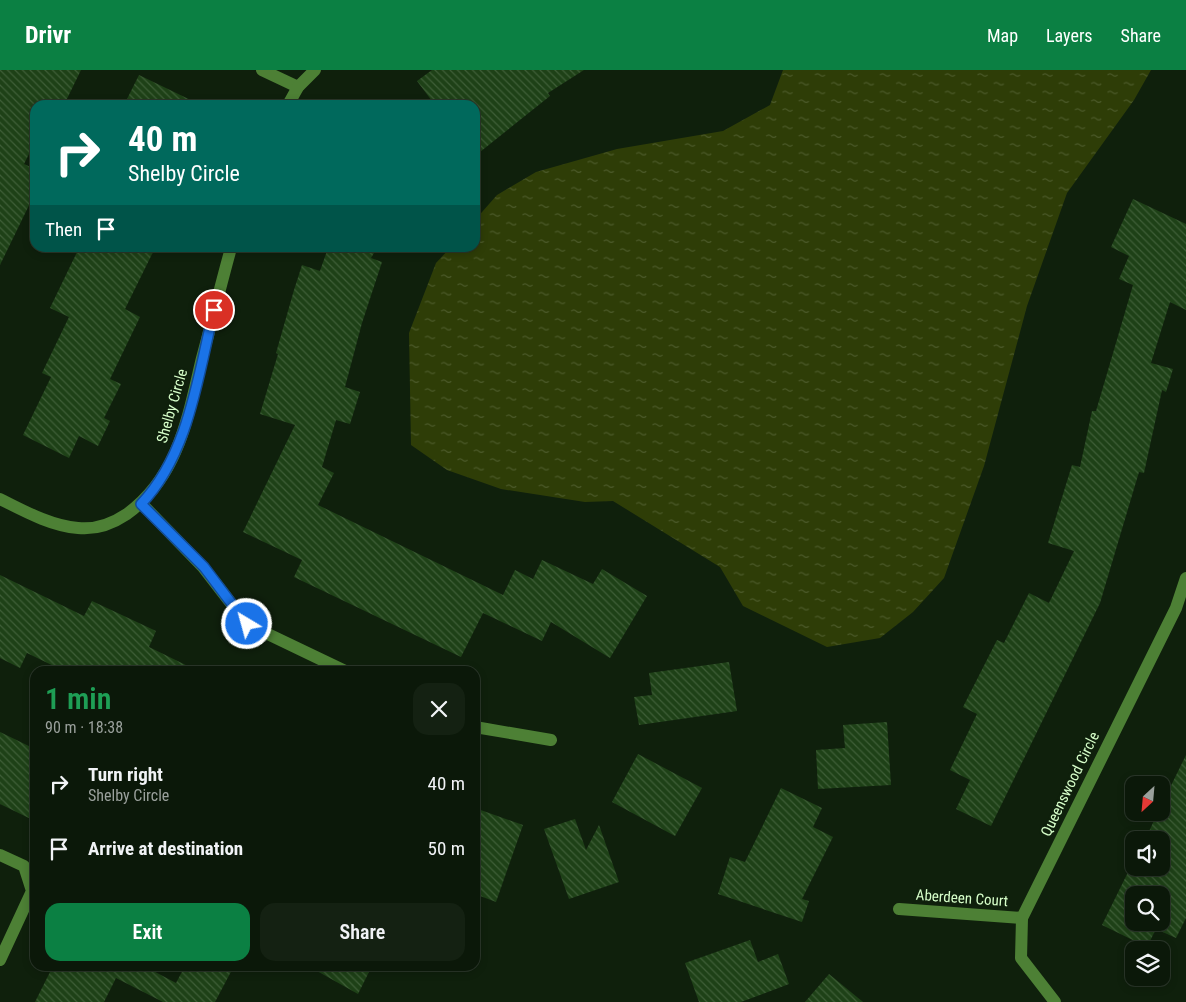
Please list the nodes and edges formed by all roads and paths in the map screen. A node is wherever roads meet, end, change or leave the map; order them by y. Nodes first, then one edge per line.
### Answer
1 (262, 70) edge
2 (315, 70) edge
3 (298, 87) junction
4 (291, 100) edge
5 (230, 252) edge
6 (0, 499) edge
7 (141, 504) junction
8 (1186, 578) edge
9 (335, 666) edge
10 (480, 728) edge
11 (550, 740) dead end
12 (0, 855) edge
13 (30, 885) edge
14 (30, 895) edge
15 (900, 909) dead end
16 (1022, 918) junction
17 (0, 960) edge
18 (1055, 1002) edge

1 - 3 street
2 - 3 street
3 - 4 street
5 - 7 street, Shelby Circle
6 - 7 street, Shelby Circle
7 - 9 street
8 - 16 street, Queenswood Circle
10 - 11 street
12 - 13 street
14 - 17 street
15 - 16 street, Aberdeen Court
16 - 18 street, Queenswood Circle

